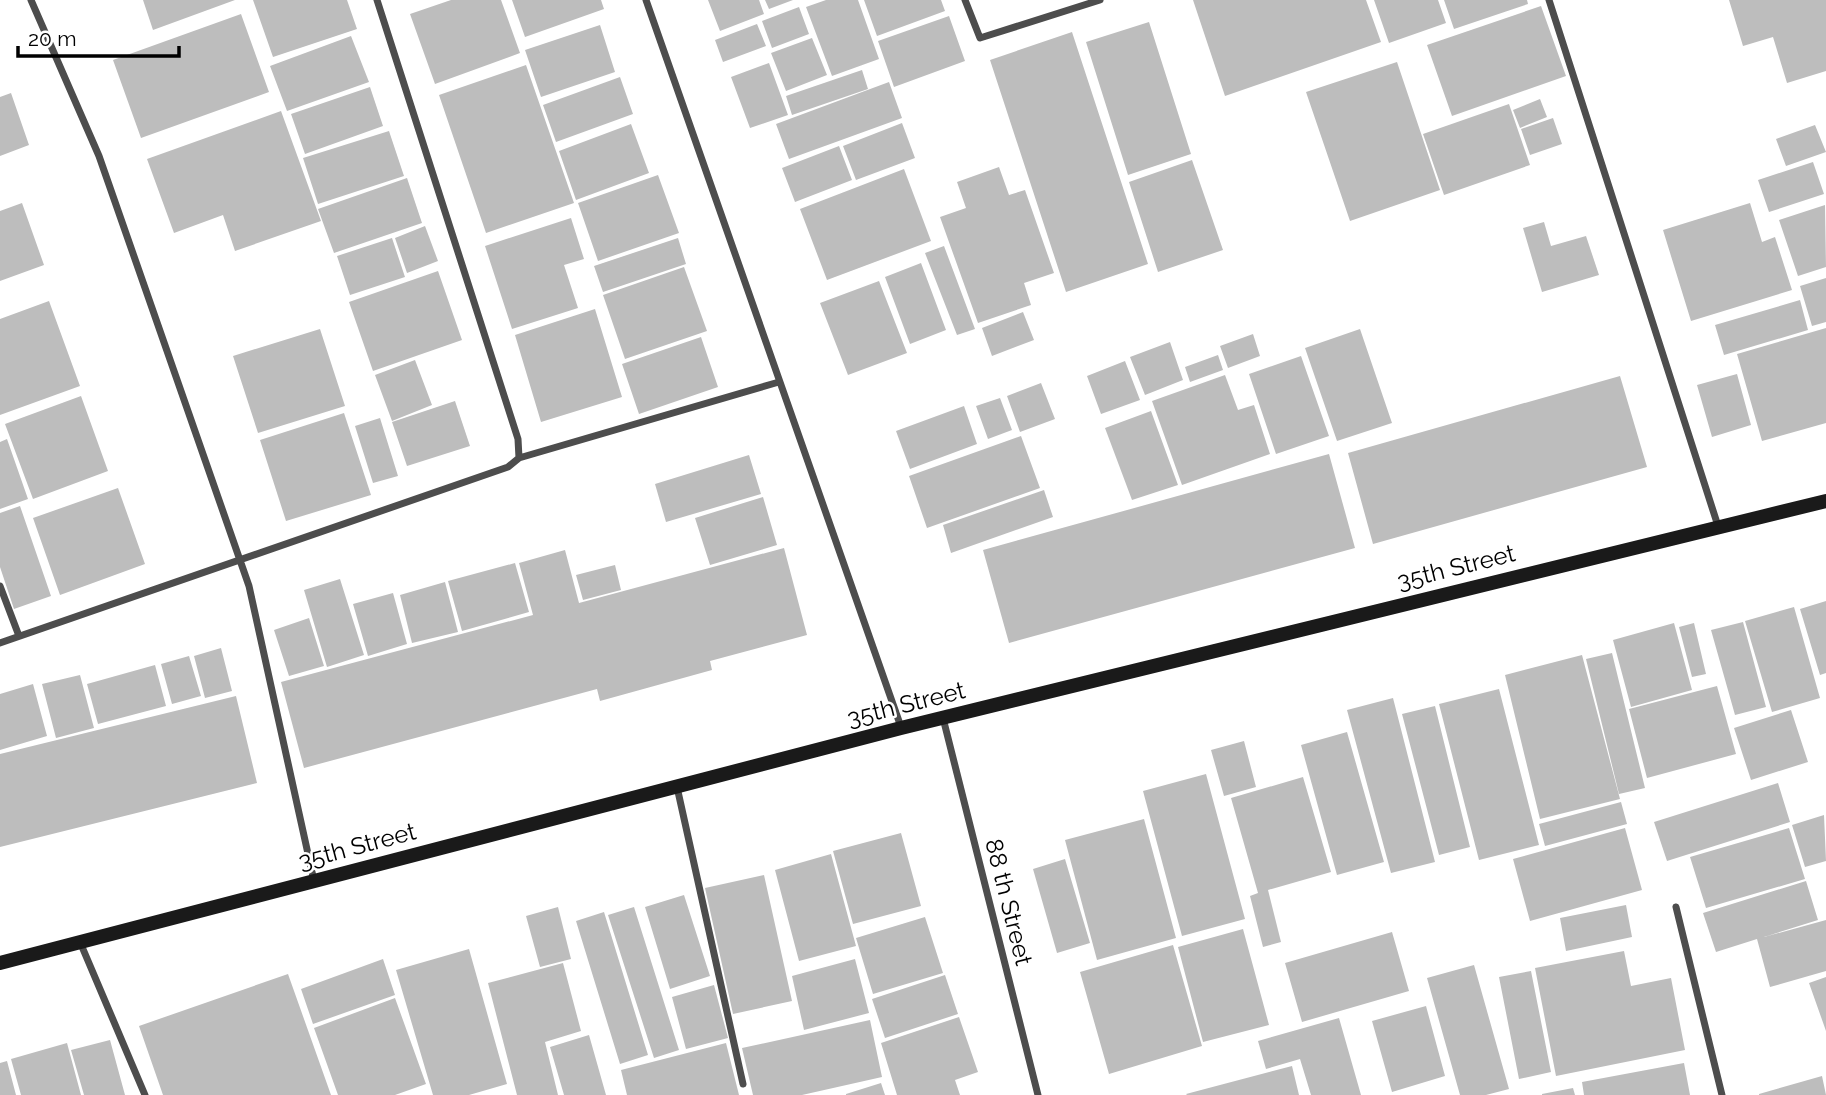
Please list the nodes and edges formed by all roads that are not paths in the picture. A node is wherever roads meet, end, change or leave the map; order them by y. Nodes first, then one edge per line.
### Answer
1 (31, 0) edge
2 (377, 0) edge
3 (646, 0) edge
4 (965, 0) edge
5 (1100, 0) edge
6 (1549, 0) edge
7 (779, 382) junction
8 (519, 458) junction
9 (1826, 501) edge
10 (1718, 526) junction
11 (239, 558) junction
12 (0, 586) edge
13 (19, 636) junction
14 (0, 643) edge
15 (943, 718) junction
16 (901, 728) junction
17 (677, 786) junction
18 (314, 881) junction
19 (1676, 907) dead end
20 (80, 942) junction
21 (0, 963) edge
22 (743, 1083) dead end
23 (145, 1095) edge
24 (1038, 1095) edge
25 (1722, 1095) edge

1 - 11 street
2 - 8 street
3 - 7 street
4 - 5 street
6 - 10 street
7 - 8 street
7 - 16 street
8 - 11 street
9 - 10 main road, 35th Street
10 - 15 main road, 35th Street
11 - 13 street
11 - 18 street
12 - 13 street
13 - 14 street
15 - 16 main road, 35th Street
15 - 24 street, 88 th Street
16 - 17 main road, 35th Street
17 - 18 main road, 35th Street
17 - 22 street
18 - 20 main road, 35th Street
19 - 25 street
20 - 21 main road, 35th Street
20 - 23 street

